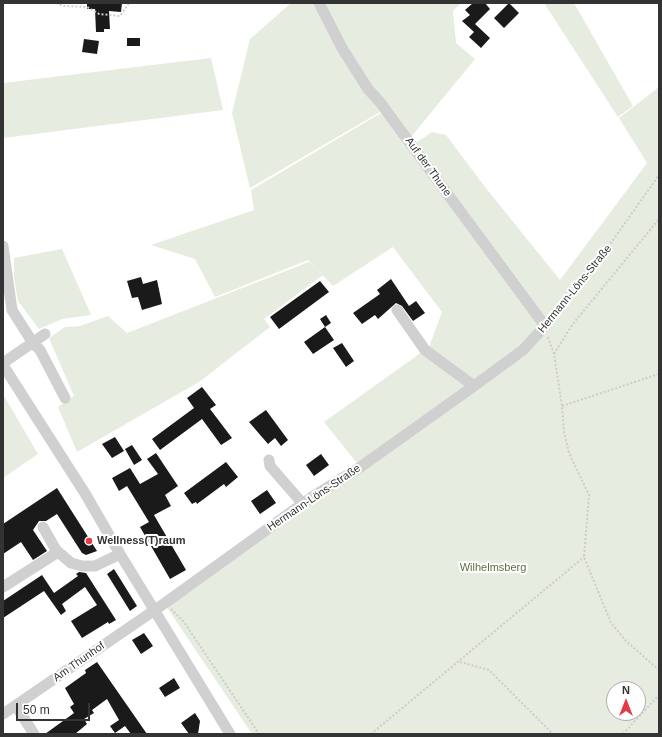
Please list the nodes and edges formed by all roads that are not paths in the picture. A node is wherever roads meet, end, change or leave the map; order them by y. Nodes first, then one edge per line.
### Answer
1 (319, 3) edge
2 (3, 246) edge
3 (397, 310) dead end
4 (544, 328) joint
5 (45, 334) dead end
6 (33, 343) junction
7 (3, 364) edge
8 (474, 386) junction
9 (65, 398) dead end
10 (267, 463) dead end
11 (303, 504) junction
12 (43, 527) dead end
13 (58, 552) junction
14 (120, 554) junction
15 (3, 587) edge
16 (154, 610) junction
17 (16, 706) junction
18 (3, 714) edge
19 (34, 734) edge
20 (230, 734) edge

1 - 4 street, Auf der Thune
2 - 6 street
3 - 8 street
4 - 8 street, Hermann-Löns-Straße
5 - 6 street
6 - 7 street
6 - 9 street
7 - 14 street
8 - 11 street, Hermann-Löns-Straße
10 - 11 street
11 - 16 street, Hermann-Löns-Straße
12 - 13 street
13 - 14 street
13 - 15 street
14 - 16 street
16 - 17 street, Am Thunhof
16 - 20 street
17 - 18 street, Am Thunhof
17 - 19 street

